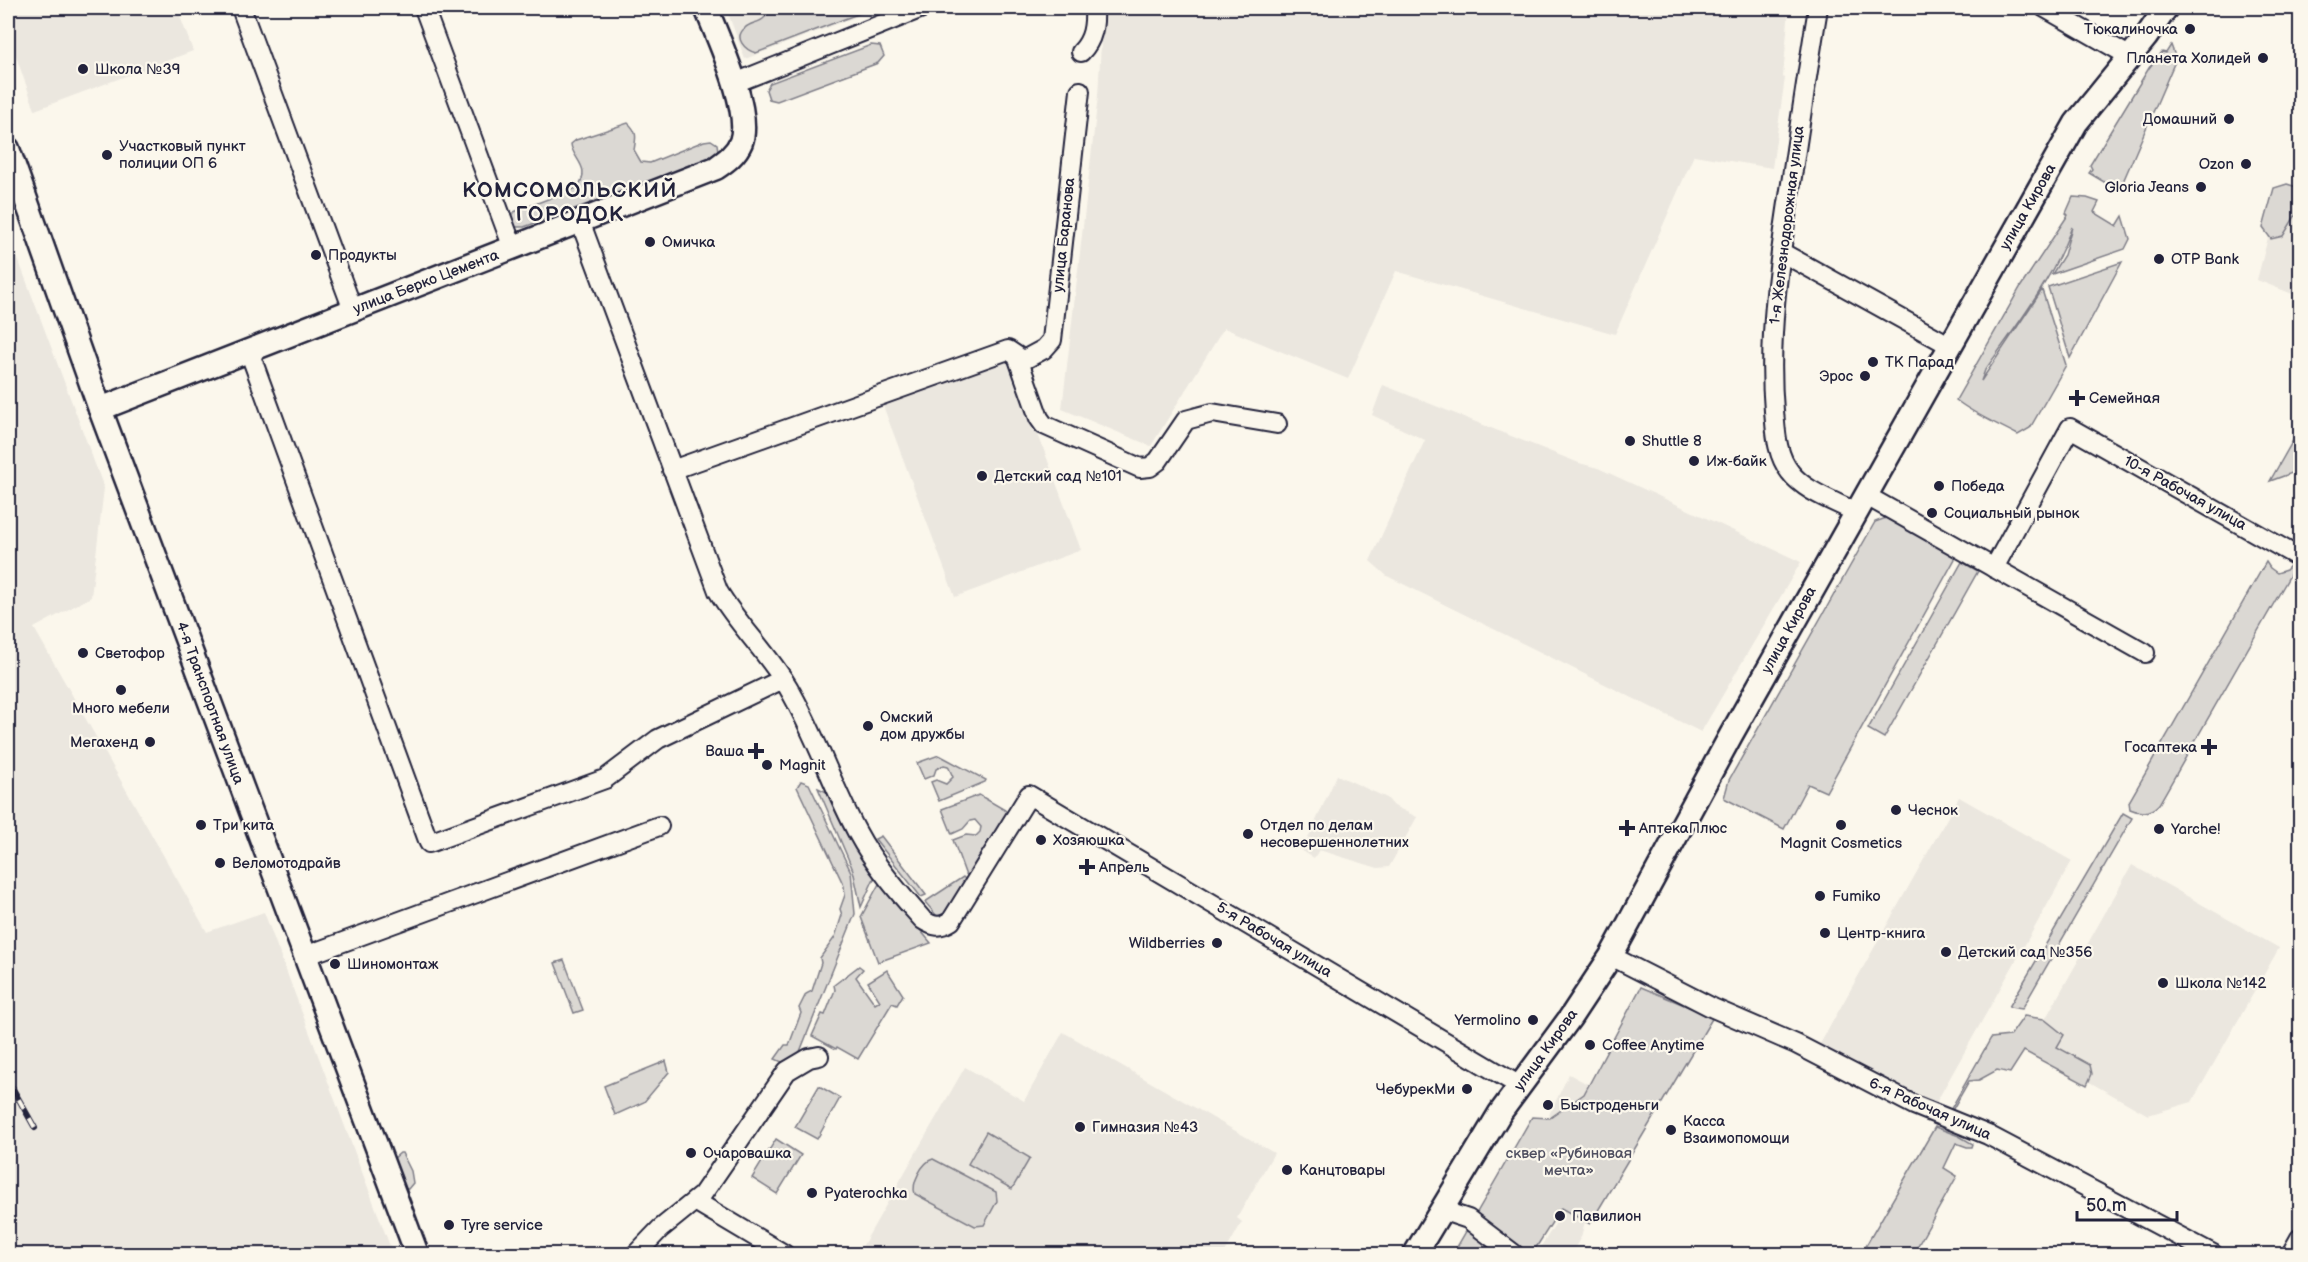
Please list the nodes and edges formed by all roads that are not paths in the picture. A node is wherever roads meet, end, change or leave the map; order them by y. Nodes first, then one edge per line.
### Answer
1 (241, 8) edge
2 (424, 8) edge
3 (706, 8) edge
4 (922, 8) edge
5 (1094, 8) edge
6 (1818, 8) edge
7 (2045, 8) edge
8 (2166, 8) edge
9 (1081, 52) dead end
10 (2130, 56) junction
11 (735, 83) junction
12 (1080, 91) dead end
13 (8, 149) edge
14 (580, 221) junction
15 (513, 248) junction
16 (1781, 252) junction
17 (353, 310) junction
18 (1949, 345) junction
19 (249, 351) junction
20 (1020, 362) junction
21 (100, 409) junction
22 (1277, 424) dead end
23 (672, 470) junction
24 (1860, 504) junction
25 (2301, 558) edge
26 (1994, 568) junction
27 (2145, 652) dead end
28 (783, 679) junction
29 (659, 826) dead end
30 (305, 956) junction
31 (1611, 956) junction
32 (819, 1056) dead end
33 (1520, 1086) junction
34 (695, 1201) junction
35 (1441, 1209) junction
36 (2301, 1238) edge
37 (417, 1254) edge
38 (636, 1254) edge
39 (784, 1254) edge
40 (1415, 1254) edge
41 (1514, 1254) edge
42 (2213, 1254) edge
43 (2292, 1254) edge

1 - 17 street
2 - 15 street
3 - 11 main road
4 - 11 street
5 - 9 street
6 - 16 street, 1-я Железнодорожная улица
7 - 10 street
8 - 10 main road, улица Кирова
10 - 18 main road, улица Кирова
11 - 14 main road, улица Берко Цемента
12 - 20 street, улица Баранова
13 - 21 main road, 4-я Транспортная улица
14 - 15 main road, улица Берко Цемента
14 - 23 street
15 - 17 main road, улица Берко Цемента
16 - 18 street
16 - 24 street, 1-я Железнодорожная улица
17 - 19 main road, улица Берко Цемента
18 - 24 main road, улица Кирова
19 - 21 main road, улица Берко Цемента
19 - 28 street
20 - 22 street
20 - 23 street
21 - 30 main road, 4-я Транспортная улица
23 - 28 street
24 - 26 street, 1-я Железнодорожная улица
24 - 31 main road, улица Кирова
25 - 26 street, 10-я Рабочая улица
26 - 27 street, 1-я Железнодорожная улица
28 - 33 street, 5-я Рабочая улица
29 - 30 street
30 - 37 main road, 4-я Транспортная улица
31 - 33 main road, улица Кирова
31 - 42 street, 6-я Рабочая улица
32 - 34 street
33 - 35 main road, улица Кирова
34 - 38 street
34 - 39 street
35 - 40 main road, улица Кирова
35 - 41 street
36 - 43 street

